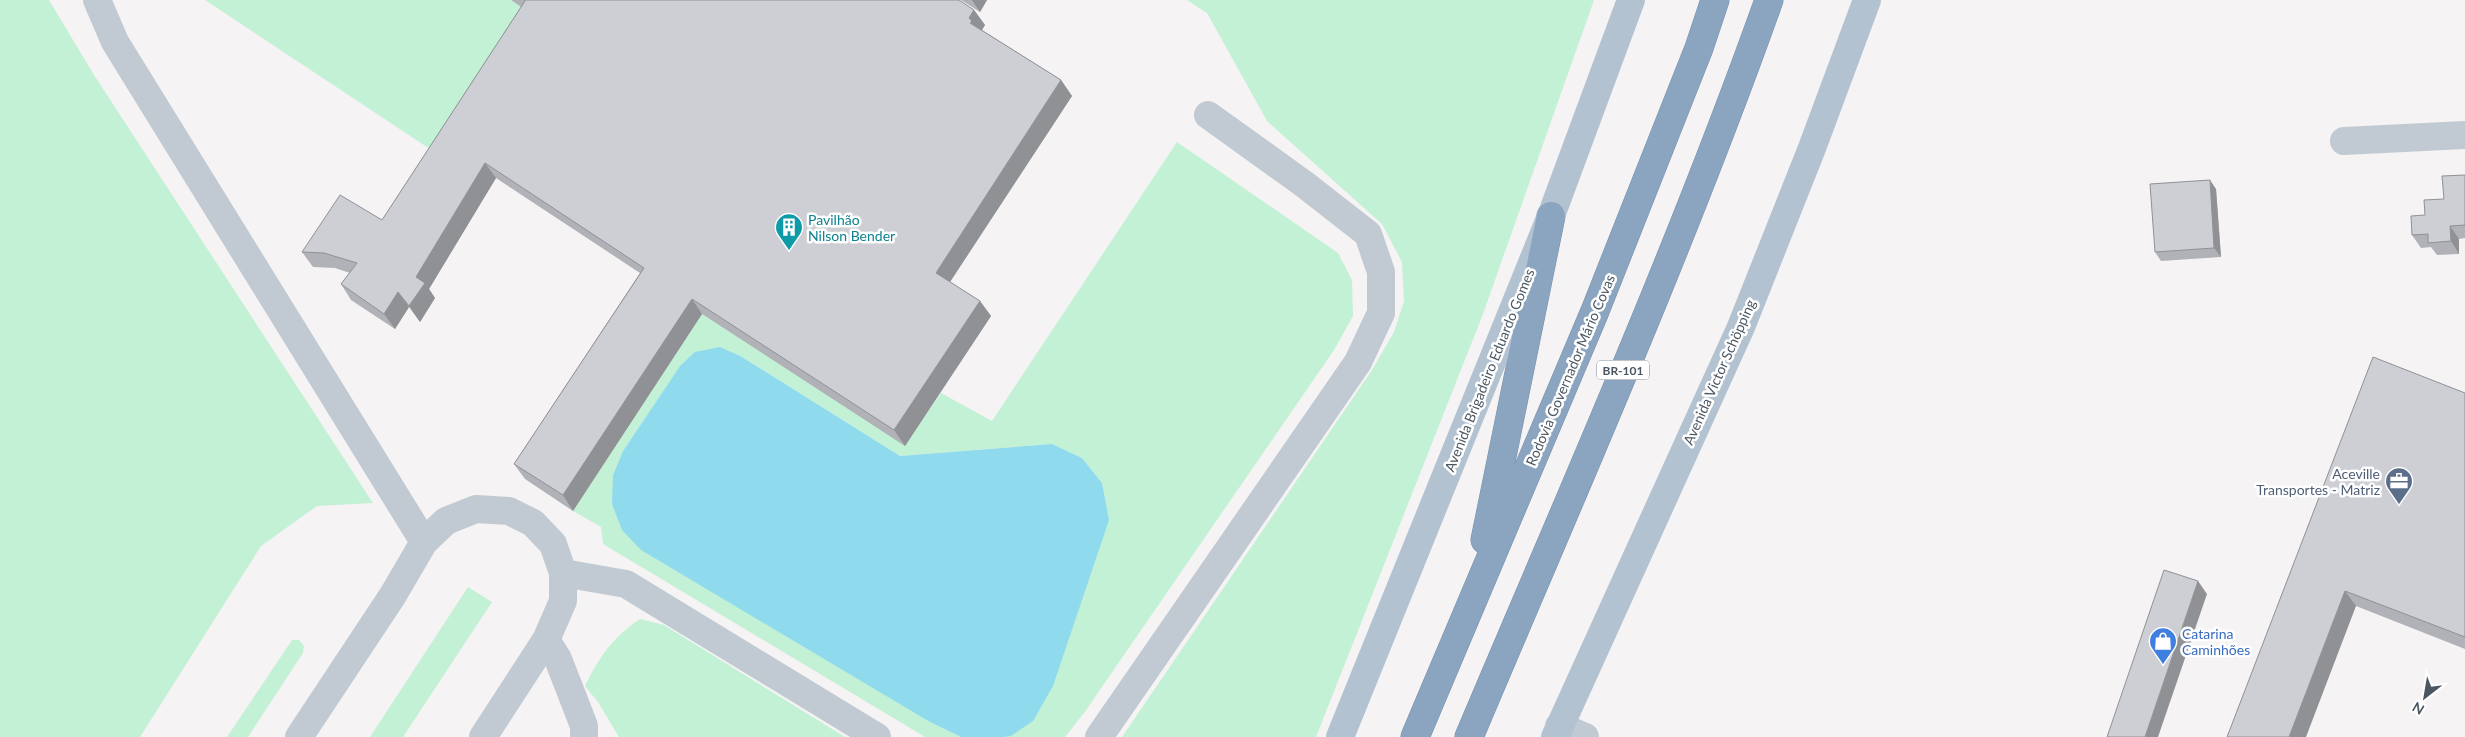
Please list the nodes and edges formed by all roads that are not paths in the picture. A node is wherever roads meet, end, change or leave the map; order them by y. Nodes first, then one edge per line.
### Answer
1 (97, 0) edge
2 (1631, 0) edge
3 (1715, 0) edge
4 (1769, 0) edge
5 (1867, 0) edge
6 (1208, 114) dead end
7 (2465, 135) edge
8 (2344, 141) dead end
9 (1551, 216) junction
10 (424, 542) junction
11 (563, 573) junction
12 (1471, 604) junction
13 (546, 640) junction
14 (1557, 732) edge
15 (299, 737) edge
16 (483, 737) edge
17 (584, 737) edge
18 (877, 737) edge
19 (1099, 737) edge
20 (1340, 737) edge
21 (1415, 737) edge
22 (1469, 737) edge
23 (1585, 737) edge

1 - 10 street
2 - 9 main road, Avenida Brigadeiro Eduardo Gomes
3 - 12 highway, Rodovia Governador Mário Covas / BR-101
4 - 22 highway, BR-101
5 - 14 main road, Avenida Victor Schöpping
6 - 19 street
7 - 8 street
9 - 12 highway
9 - 20 main road, Avenida Brigadeiro Eduardo Gomes
10 - 11 street
10 - 15 street
11 - 13 street
11 - 18 street
12 - 21 highway, Rodovia Governador Mário Covas / BR-101
13 - 16 street
13 - 17 street
14 - 23 street

